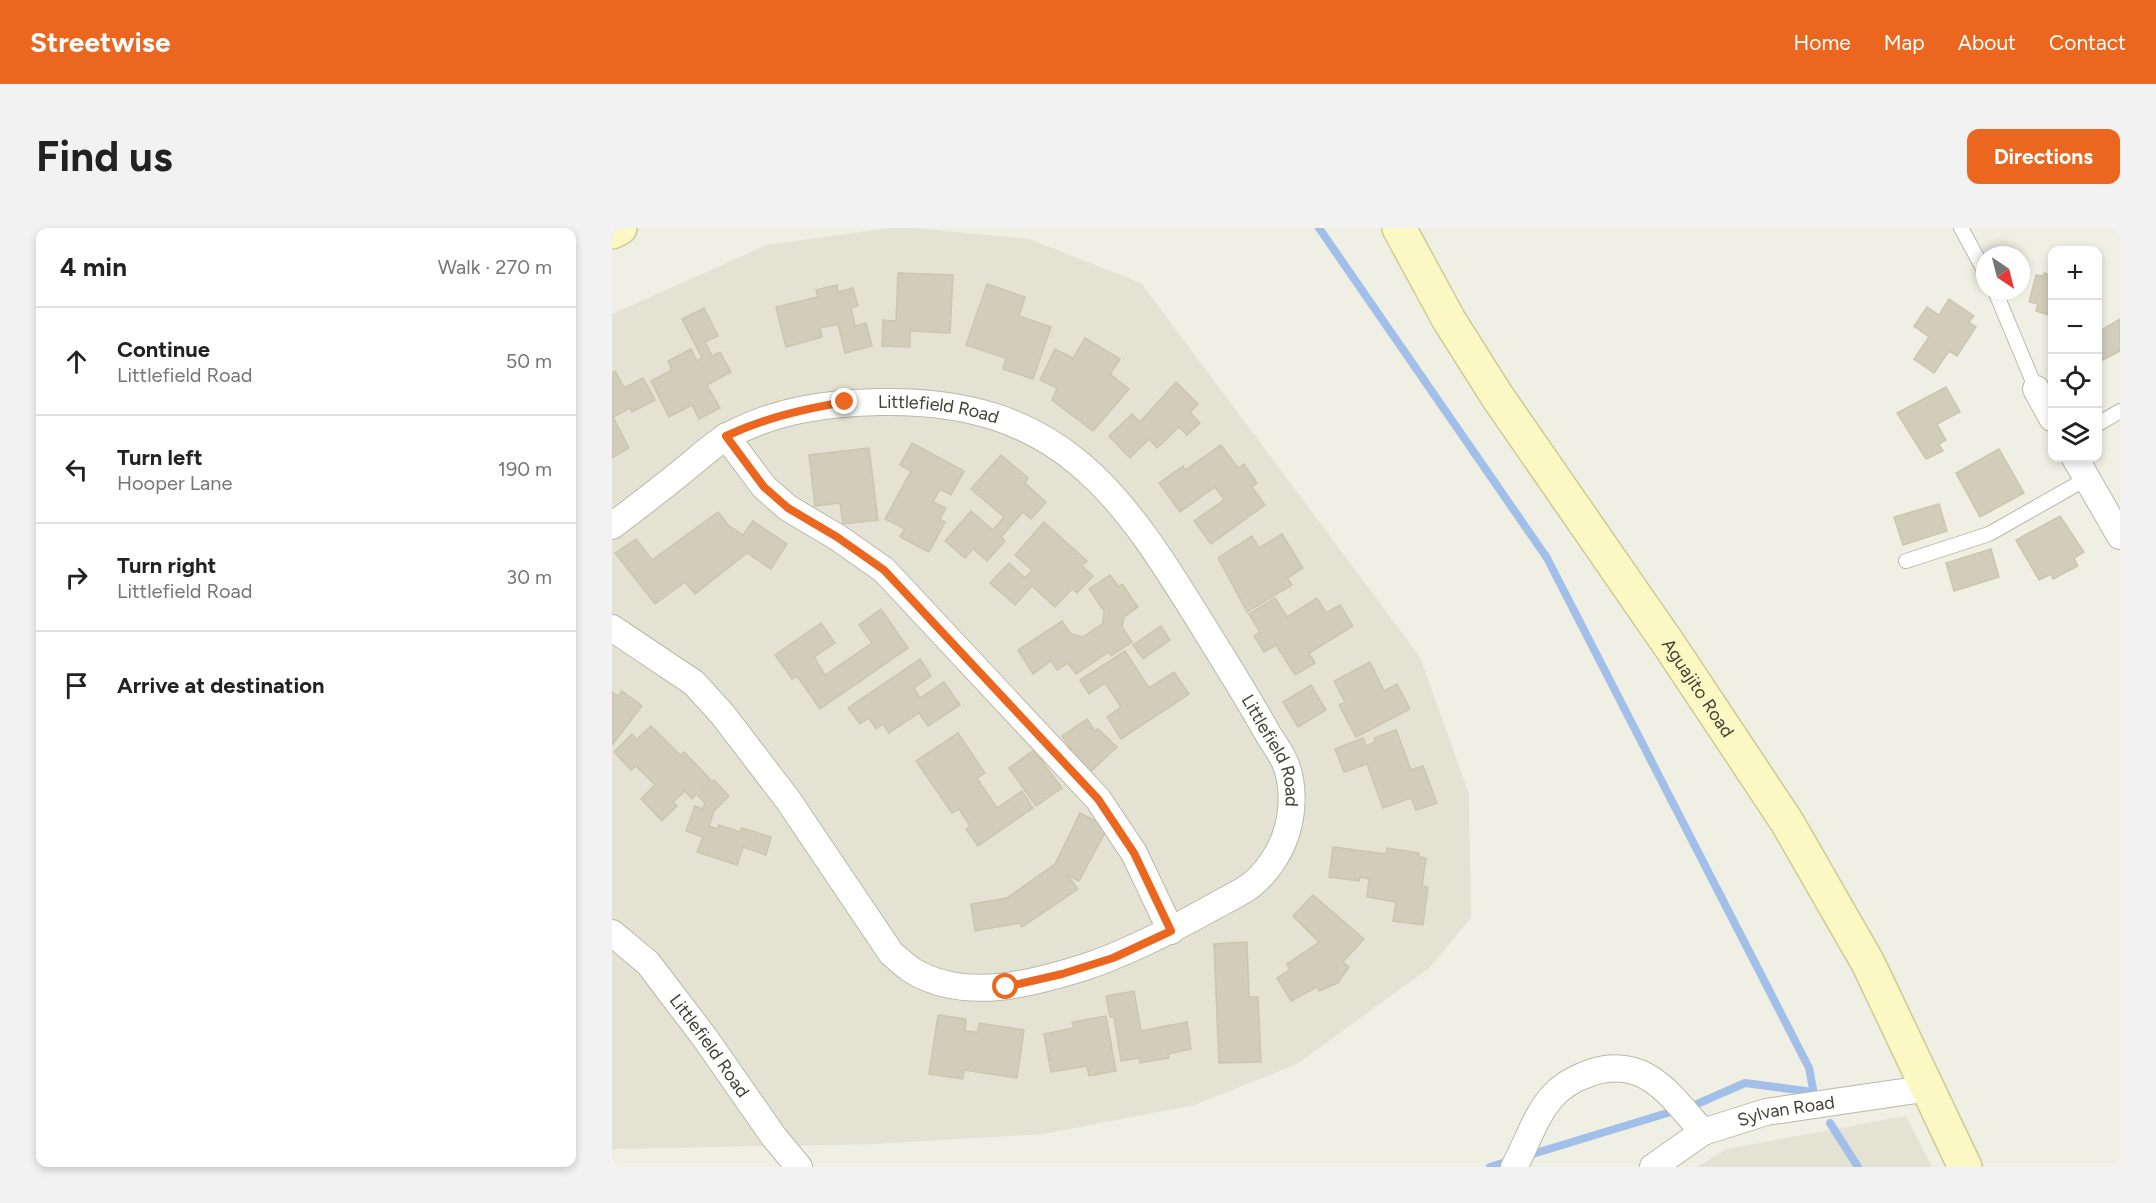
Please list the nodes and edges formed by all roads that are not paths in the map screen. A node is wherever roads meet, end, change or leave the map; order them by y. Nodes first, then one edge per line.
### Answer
1 (620, 228) edge
2 (1400, 228) edge
3 (1960, 228) edge
4 (612, 232) edge
5 (1976, 256) edge
6 (1999, 300) edge
7 (2036, 389) joint
8 (2048, 411) edge
9 (2120, 411) edge
10 (2102, 421) edge
11 (726, 436) junction
12 (2080, 468) edge
13 (612, 526) edge
14 (2120, 536) edge
15 (1906, 561) dead end
16 (612, 628) edge
17 (1171, 931) junction
18 (612, 933) edge
19 (1930, 1088) junction
20 (1703, 1132) junction
21 (799, 1167) edge
22 (1514, 1167) edge
23 (1653, 1167) edge
24 (1965, 1167) edge

1 - 4 street
2 - 19 street, Aguajito Road
3 - 5 lane
6 - 7 lane
7 - 8 street
9 - 10 lane
11 - 13 street, Littlefield Road
11 - 17 street
11 - 17 street, Littlefield Road
12 - 14 street
12 - 15 lane
16 - 17 street, Littlefield Road
18 - 21 street, Littlefield Road
19 - 20 street, Sylvan Road
19 - 24 street, Aguajito Road
20 - 22 street
20 - 23 street, Sylvan Road

